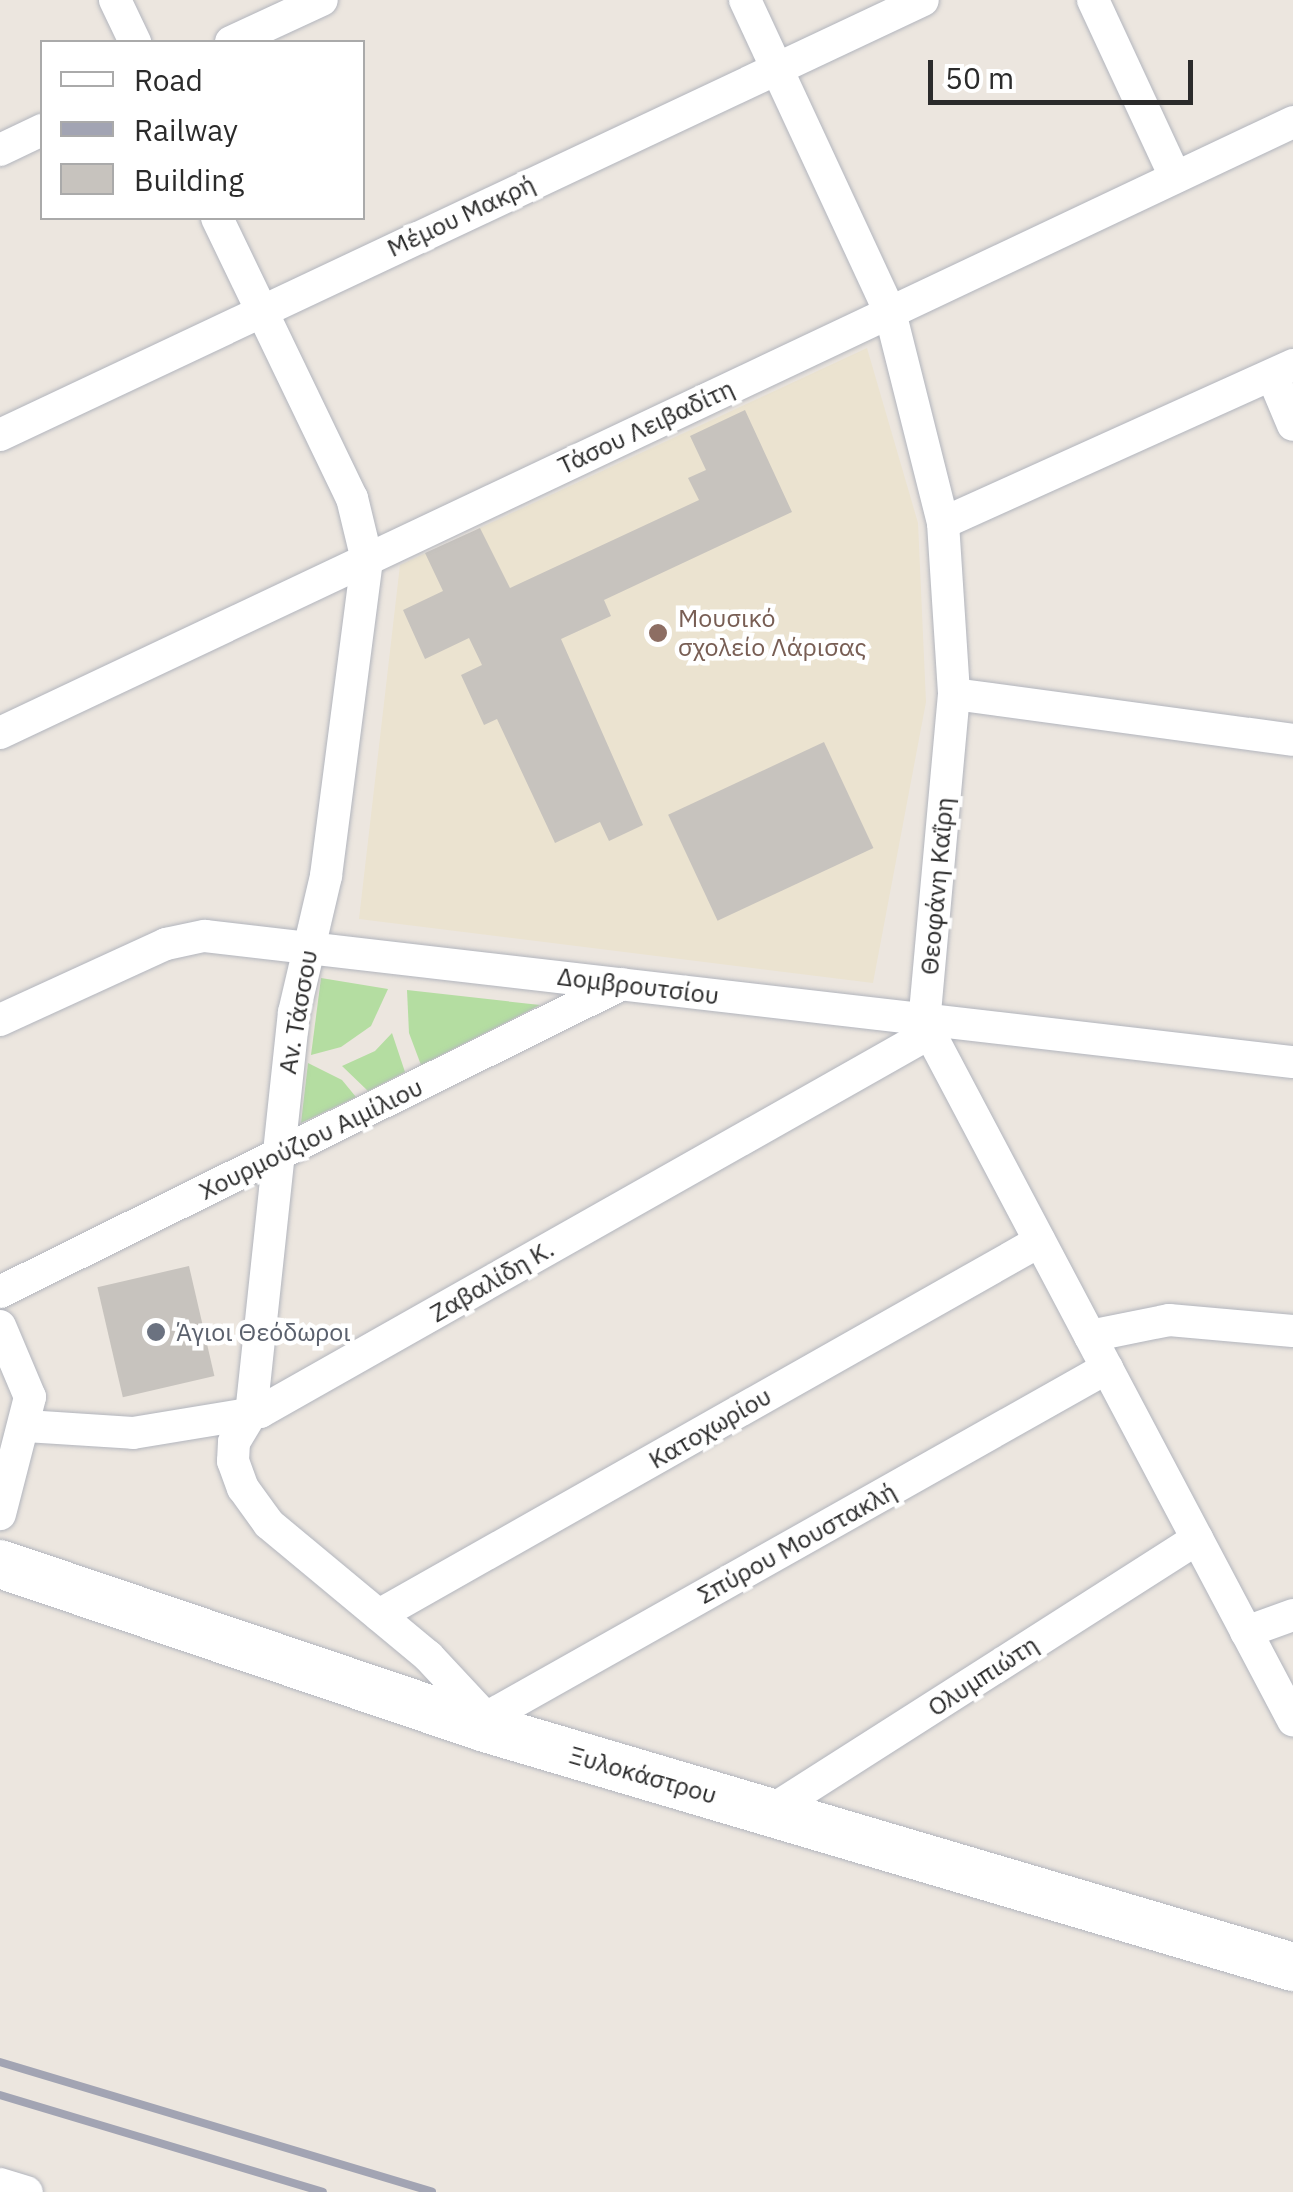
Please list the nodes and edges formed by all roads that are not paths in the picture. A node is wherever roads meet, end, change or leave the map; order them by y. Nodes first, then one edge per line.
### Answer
1 (115, 0) edge
2 (322, 0) edge
3 (746, 0) edge
4 (923, 0) edge
5 (1093, 0) edge
6 (133, 40) edge
7 (235, 40) edge
8 (777, 68) junction
9 (1293, 122) edge
10 (40, 131) edge
11 (0, 150) edge
12 (1175, 178) junction
13 (218, 220) edge
14 (261, 310) junction
15 (890, 312) junction
16 (1283, 370) edge
17 (1293, 425) edge
18 (0, 435) edge
19 (944, 523) junction
20 (366, 560) junction
21 (954, 694) junction
22 (0, 733) edge
23 (1293, 740) edge
24 (309, 948) junction
25 (622, 984) junction
26 (0, 1020) edge
27 (927, 1028) junction
28 (1293, 1062) edge
29 (276, 1157) junction
30 (1040, 1240) junction
31 (0, 1292) edge
32 (0, 1326) edge
33 (1293, 1332) edge
34 (1090, 1336) junction
35 (1107, 1368) junction
36 (251, 1414) junction
37 (26, 1426) junction
38 (0, 1514) edge
39 (1197, 1540) junction
40 (0, 1564) edge
41 (1293, 1614) edge
42 (379, 1616) junction
43 (1246, 1632) junction
44 (1293, 1720) edge
45 (486, 1723) junction
46 (769, 1812) junction
47 (1293, 1967) edge

1 - 6 street
2 - 7 street
3 - 8 street, Θεοφάνη Καΐρη
4 - 8 street, Μέμου Μακρή
5 - 12 street
8 - 14 street, Μέμου Μακρή
8 - 15 street, Θεοφάνη Καΐρη
9 - 12 street, Τάσου Λειβαδίτη
10 - 11 street
12 - 15 street, Τάσου Λειβαδίτη
13 - 14 street, Αν. Τάσσου
14 - 18 street, Μέμου Μακρή
14 - 20 street, Αν. Τάσσου
15 - 19 street, Θεοφάνη Καΐρη
15 - 20 street, Τάσου Λειβαδίτη
16 - 17 street
16 - 19 street
19 - 21 street, Θεοφάνη Καΐρη
20 - 22 street, Τάσου Λειβαδίτη
20 - 24 street, Αν. Τάσσου
21 - 23 street
21 - 27 street, Θεοφάνη Καΐρη
24 - 25 street, Δομβρουτσίου
24 - 26 street, Δομβρουτσίου
24 - 29 street, Αν. Τάσσου
25 - 27 street, Δομβρουτσίου
25 - 29 street, Χουρμούζιου Αιμίλιου
27 - 28 street, Δομβρουτσίου
27 - 30 street
27 - 36 street, Ζαβαλίδη Κ.
29 - 31 street, Χουρμούζιου Αιμίλιου
29 - 36 street, Αν. Τάσσου
30 - 34 street
30 - 42 street, Κατοχωρίου
32 - 37 street
33 - 34 street
34 - 35 street
35 - 39 street
35 - 45 street, Σπύρου Μουστακλή
36 - 37 street, Ζαβαλίδη Κ.
36 - 42 street, Αν. Τάσσου
37 - 38 street
39 - 43 street
39 - 46 street, Ολυμπιώτη
40 - 45 street, Ξυλοκάστρου
41 - 43 street
42 - 45 street, Αν. Τάσσου
43 - 44 street
45 - 46 street, Ξυλοκάστρου
46 - 47 street, Ξυλοκάστρου

